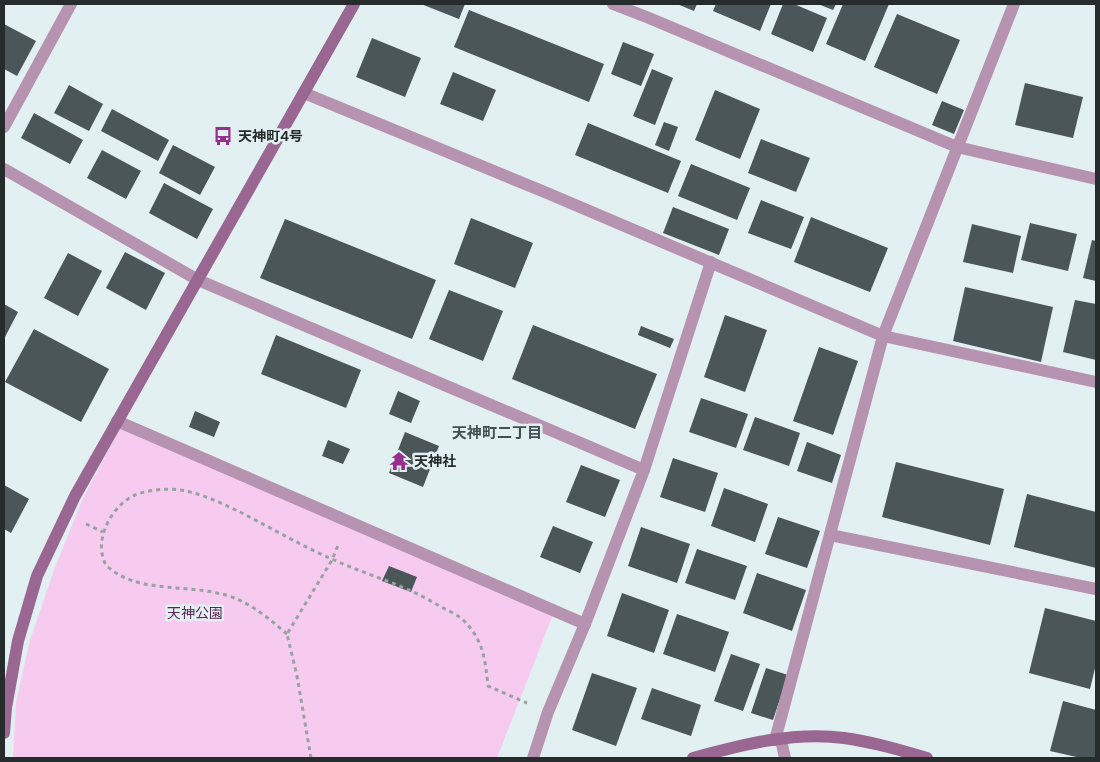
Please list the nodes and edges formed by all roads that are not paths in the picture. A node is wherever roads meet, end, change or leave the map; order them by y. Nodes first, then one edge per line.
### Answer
1 (71, 4) edge
2 (354, 4) edge
3 (613, 4) edge
4 (1014, 4) edge
5 (304, 93) junction
6 (4, 127) edge
7 (957, 147) junction
8 (4, 169) edge
9 (1096, 180) edge
10 (711, 262) junction
11 (198, 280) junction
12 (884, 336) junction
13 (1096, 382) edge
14 (118, 421) junction
15 (644, 470) junction
16 (830, 535) junction
17 (1096, 589) edge
18 (585, 624) junction
19 (4, 733) edge
20 (778, 740) junction
21 (533, 758) edge
22 (692, 758) edge
23 (785, 758) edge
24 (927, 758) edge

1 - 6 street
2 - 5 street
3 - 7 street
4 - 7 street
5 - 10 street
5 - 11 street
7 - 9 street
7 - 12 street
8 - 11 street
10 - 12 street
10 - 15 street
11 - 14 street
11 - 15 street
12 - 13 street
12 - 16 street
14 - 18 street
14 - 19 street
15 - 18 street
16 - 17 street
16 - 20 street
18 - 21 street
20 - 22 street
20 - 23 street
20 - 24 street

